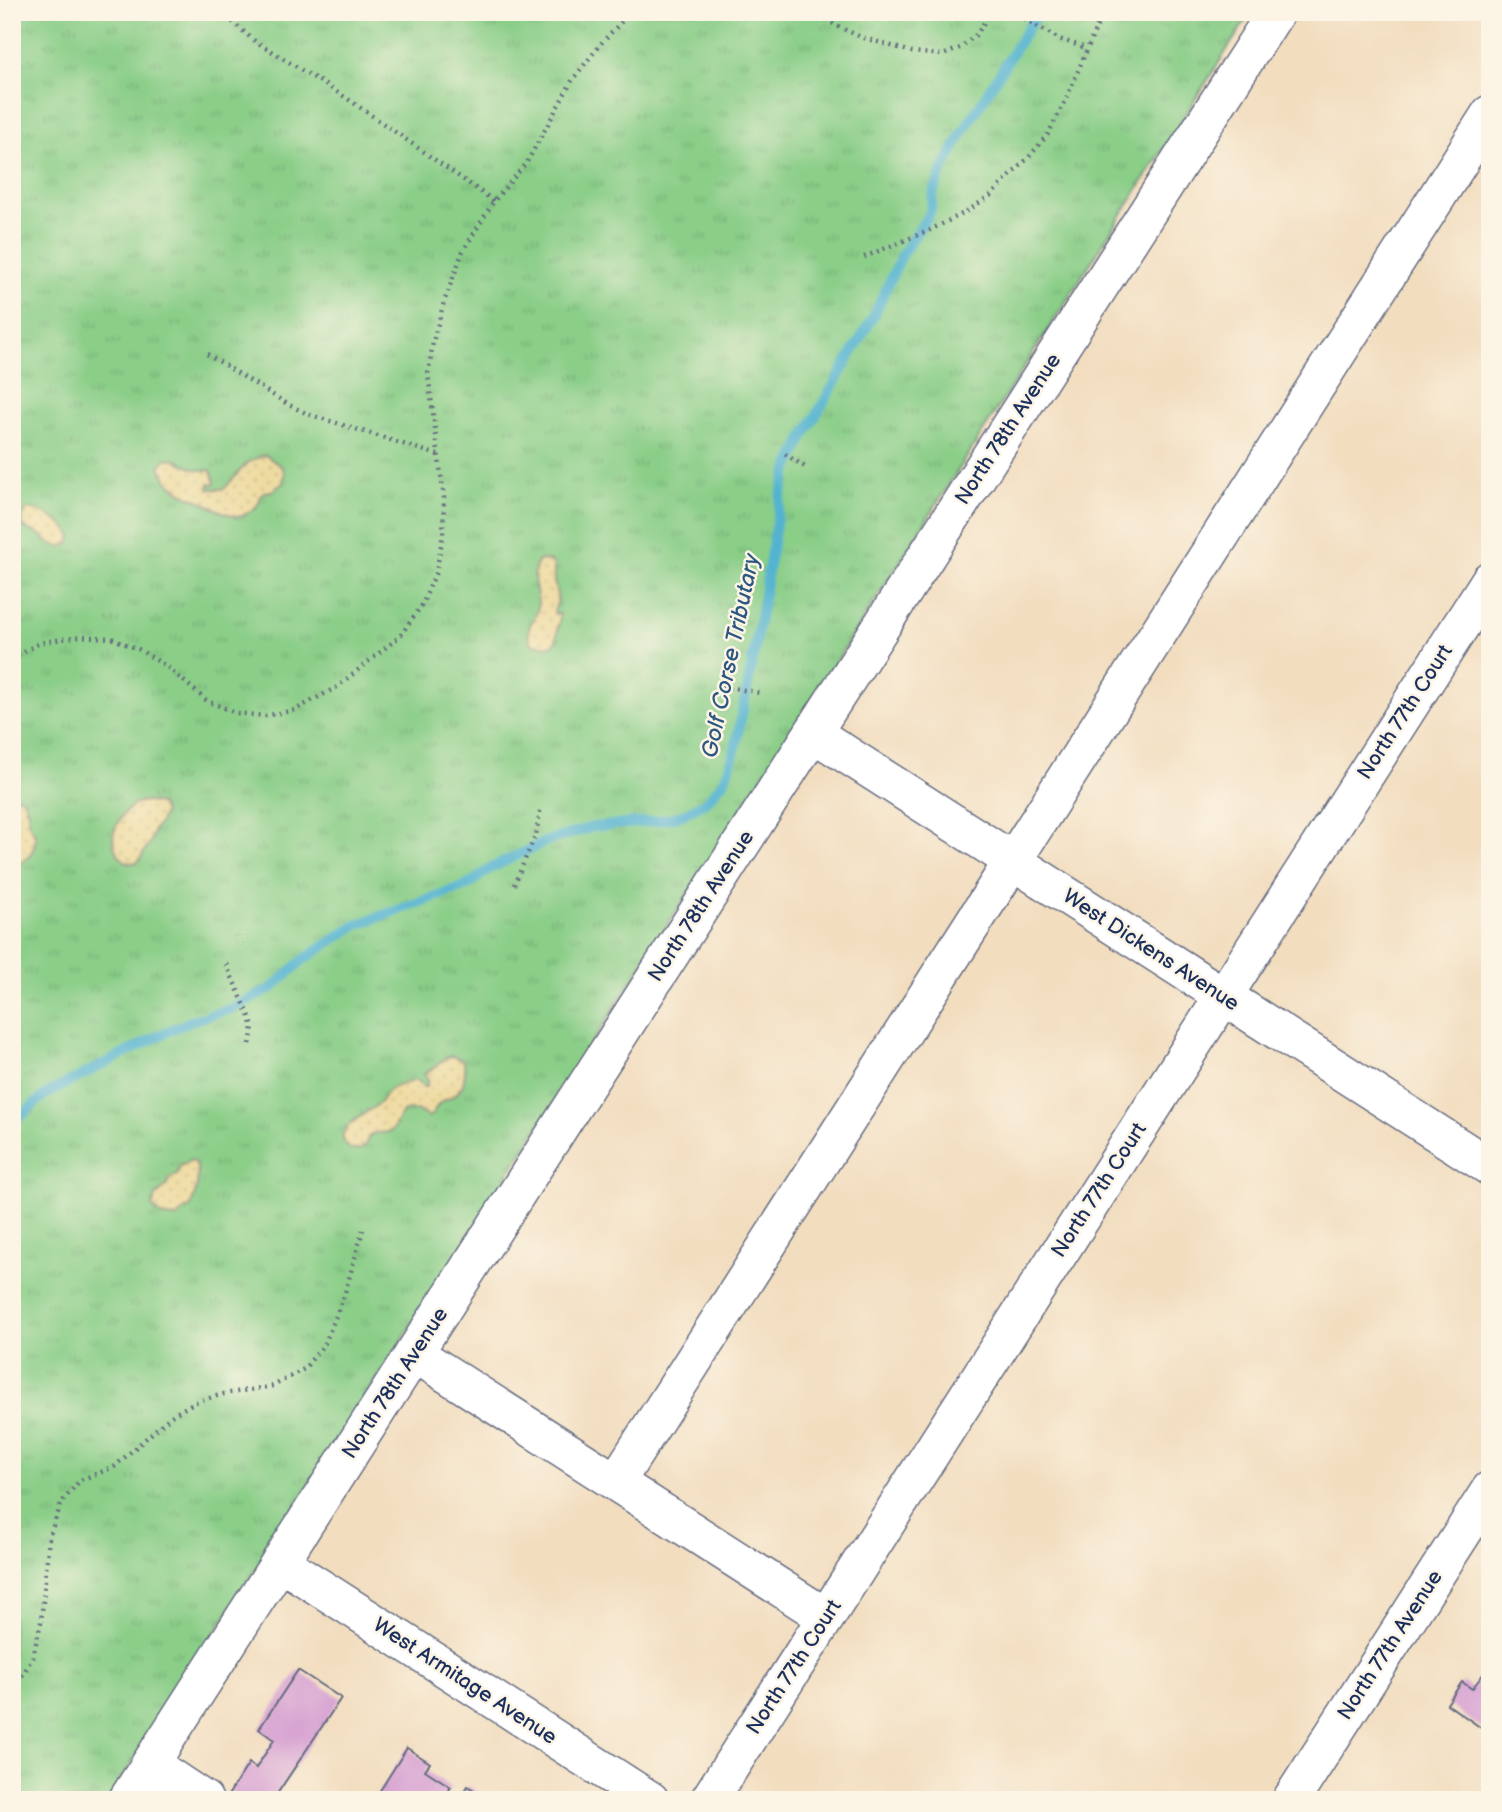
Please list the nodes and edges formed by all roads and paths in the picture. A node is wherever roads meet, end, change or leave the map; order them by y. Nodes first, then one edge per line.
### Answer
1 (222, 12) edge
2 (631, 12) edge
3 (814, 12) edge
4 (995, 12) edge
5 (1012, 12) edge
6 (1102, 12) edge
7 (1276, 12) edge
8 (1086, 48) junction
9 (1490, 114) edge
10 (494, 201) junction
11 (864, 257) dead end
12 (207, 354) dead end
13 (785, 454) dead end
14 (438, 455) junction
15 (805, 467) dead end
16 (1490, 580) edge
17 (12, 659) edge
18 (722, 686) dead end
19 (760, 693) dead end
20 (813, 733) junction
21 (541, 806) dead end
22 (1013, 862) junction
23 (514, 885) dead end
24 (226, 964) dead end
25 (1223, 996) junction
26 (250, 1045) dead end
27 (12, 1121) edge
28 (23, 1137) dead end
29 (1490, 1167) edge
30 (363, 1230) dead end
31 (414, 1353) junction
32 (617, 1482) junction
33 (1490, 1490) edge
34 (279, 1562) junction
35 (826, 1616) junction
36 (12, 1685) edge
37 (150, 1764) junction
38 (127, 1800) edge
39 (204, 1800) edge
40 (650, 1800) edge
41 (709, 1800) edge
42 (1291, 1800) edge

1 - 10 path
2 - 10 path
3 - 4 path
5 - 8 path
6 - 8 path
7 - 20 street, North 78th Avenue
8 - 11 path
9 - 22 street
10 - 14 path
12 - 14 path
13 - 15 path
14 - 17 path
16 - 25 street, North 77th Court
18 - 19 path
20 - 22 street, West Dickens Avenue
20 - 31 street, North 78th Avenue
21 - 23 path
22 - 25 street, West Dickens Avenue
22 - 32 street
24 - 26 path
25 - 29 street, West Dickens Avenue
25 - 35 street, North 77th Court
27 - 28 path
30 - 36 path
31 - 32 street
31 - 34 street, North 78th Avenue
32 - 35 street
33 - 42 street, North 77th Avenue
34 - 37 street, North 78th Avenue
34 - 40 street, West Armitage Avenue
35 - 41 street, North 77th Court
37 - 38 street, North 78th Avenue
37 - 39 street

